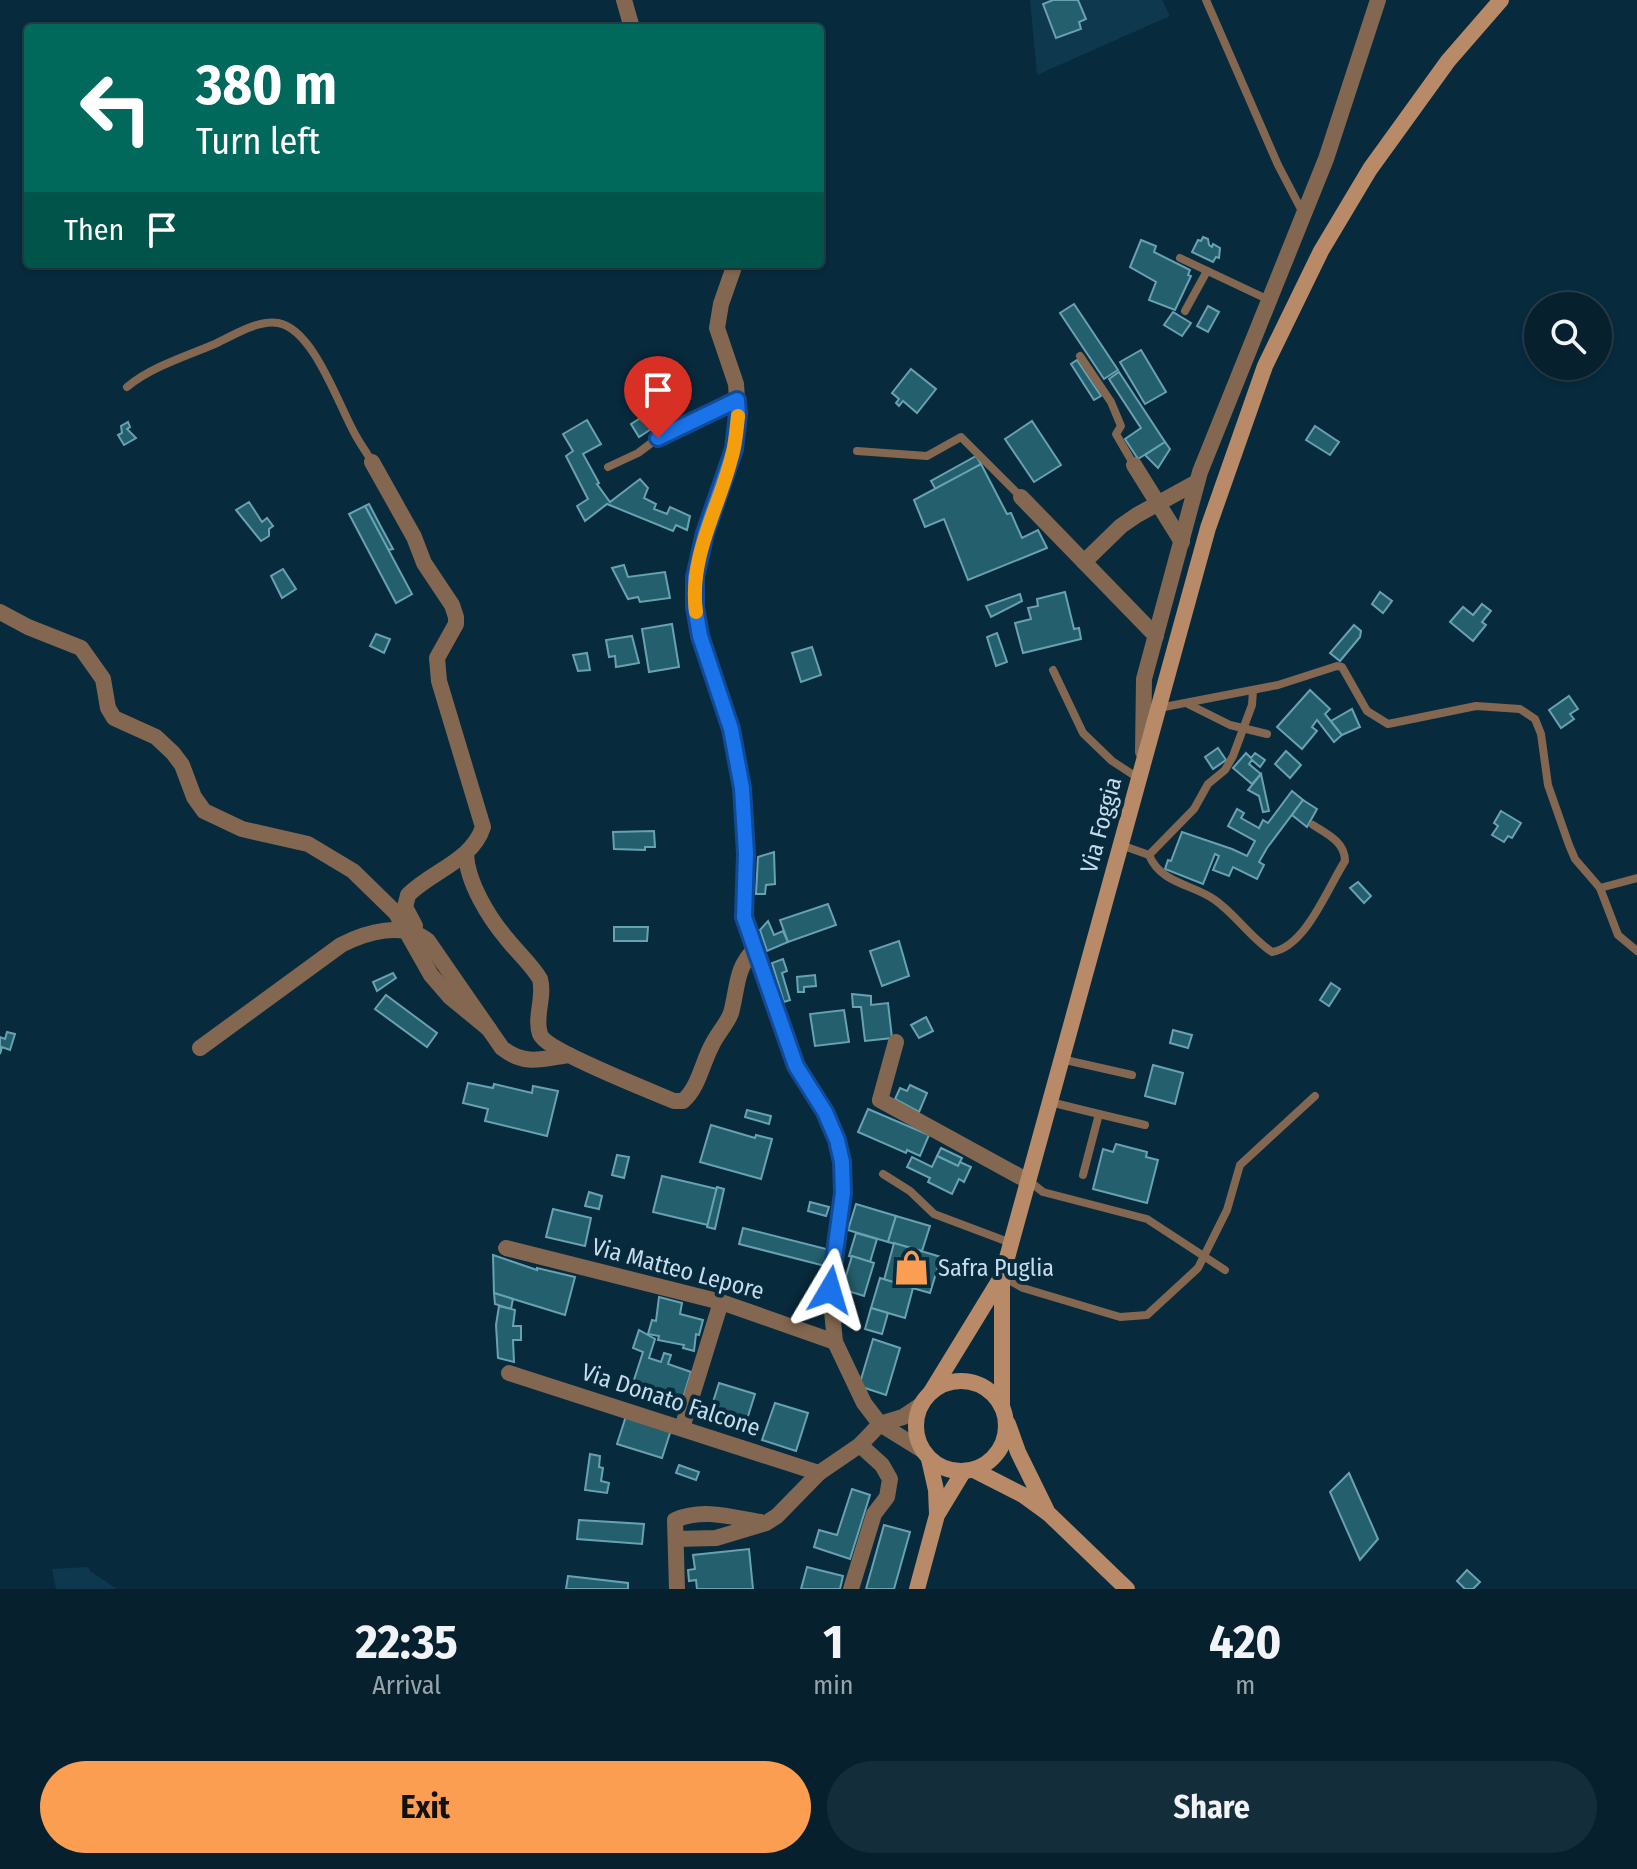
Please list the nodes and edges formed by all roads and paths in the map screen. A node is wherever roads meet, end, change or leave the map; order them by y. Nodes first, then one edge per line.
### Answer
1 (624, 0) edge
2 (1206, 0) edge
3 (1378, 0) edge
4 (1501, 0) edge
5 (631, 24) edge
6 (1304, 214) junction
7 (1180, 258) dead end
8 (734, 268) edge
9 (1207, 271) junction
10 (1269, 300) junction
11 (1185, 311) dead end
12 (1080, 356) dead end
13 (127, 387) dead end
14 (737, 400) junction
15 (857, 451) dead end
16 (372, 462) joint
17 (1134, 465) joint
18 (608, 467) dead end
19 (1197, 482) junction
20 (1021, 497) joint
21 (1157, 505) junction
22 (1182, 542) junction
23 (1084, 562) junction
24 (0, 612) edge
25 (1156, 636) junction
26 (1053, 670) dead end
27 (1253, 690) junction
28 (1187, 703) junction
29 (1158, 708) junction
30 (1242, 728) junction
31 (1267, 734) dead end
32 (1143, 762) junction
33 (1138, 778) junction
34 (1313, 825) dead end
35 (1120, 845) junction
36 (466, 854) junction
37 (1149, 855) junction
38 (1637, 878) edge
39 (1600, 888) junction
40 (413, 932) junction
41 (755, 949) junction
42 (1637, 951) edge
43 (896, 1042) dead end
44 (200, 1048) dead end
45 (569, 1055) junction
46 (1061, 1059) junction
47 (1132, 1075) dead end
48 (1315, 1096) dead end
49 (1050, 1102) junction
50 (1099, 1114) junction
51 (1145, 1125) dead end
52 (883, 1174) dead end
53 (1083, 1175) dead end
54 (1028, 1181) junction
55 (1011, 1243) junction
56 (506, 1248) dead end
57 (1205, 1257) junction
58 (1225, 1270) dead end
59 (1002, 1276) junction
60 (721, 1302) junction
61 (835, 1342) junction
62 (509, 1373) dead end
63 (926, 1398) junction
64 (1003, 1412) junction
65 (880, 1424) junction
66 (682, 1428) junction
67 (860, 1445) junction
68 (926, 1455) junction
69 (968, 1471) junction
70 (819, 1473) junction
71 (1049, 1514) junction
72 (937, 1515) junction
73 (766, 1523) junction
74 (676, 1539) junction
75 (677, 1589) edge
76 (851, 1589) edge
77 (917, 1589) edge
78 (1127, 1589) edge

1 - 5 street
2 - 6 lane
3 - 6 street
4 - 29 main road, Via Foggia
6 - 10 street
7 - 9 lane
8 - 14 street
9 - 10 lane
9 - 11 lane
10 - 19 street
12 - 17 lane
13 - 16 lane
14 - 18 lane
14 - 41 street
15 - 20 lane
16 - 36 street
17 - 21 street
19 - 21 street
19 - 22 street
20 - 23 street
21 - 22 street
21 - 23 street
22 - 25 street
23 - 25 street
24 - 40 street
25 - 32 street
26 - 33 lane
27 - 28 lane
27 - 30 lane
27 - 39 lane
28 - 29 lane
28 - 30 lane
29 - 32 main road, Via Foggia
30 - 31 lane
30 - 37 lane
32 - 33 main road, Via Foggia
33 - 35 main road, Via Foggia
34 - 37 lane
35 - 37 lane
35 - 46 main road, Via Foggia
36 - 40 street
36 - 45 street
38 - 39 lane
39 - 42 lane
40 - 44 street
40 - 45 street
41 - 45 street
41 - 61 street
43 - 54 street
46 - 47 lane
46 - 49 main road, Via Foggia
48 - 57 lane
49 - 50 lane
49 - 54 main road, Via Foggia
50 - 51 lane
50 - 53 lane
52 - 55 lane
54 - 55 main road, Via Foggia
54 - 57 lane
55 - 59 main road, Via Foggia
56 - 60 street, Via Matteo Lepore
57 - 58 lane
57 - 59 lane
59 - 63 main road, Via Foggia
59 - 64 main road, Via Foggia
60 - 61 street, Via Matteo Lepore
60 - 66 street
61 - 65 street
62 - 66 street, Via Donato Falcone
63 - 64 main road
63 - 65 street
63 - 68 main road, Via Foggia
64 - 69 main road, Via Foggia
64 - 71 main road
65 - 67 street
65 - 68 street
66 - 70 street, Via Donato Falcone
67 - 70 street
67 - 76 street
68 - 69 main road
68 - 72 main road, Via Foggia
69 - 71 main road
69 - 72 main road, Via Foggia
70 - 73 street
71 - 78 main road
72 - 77 main road, Via Foggia
73 - 74 street
73 - 74 street
74 - 75 street

